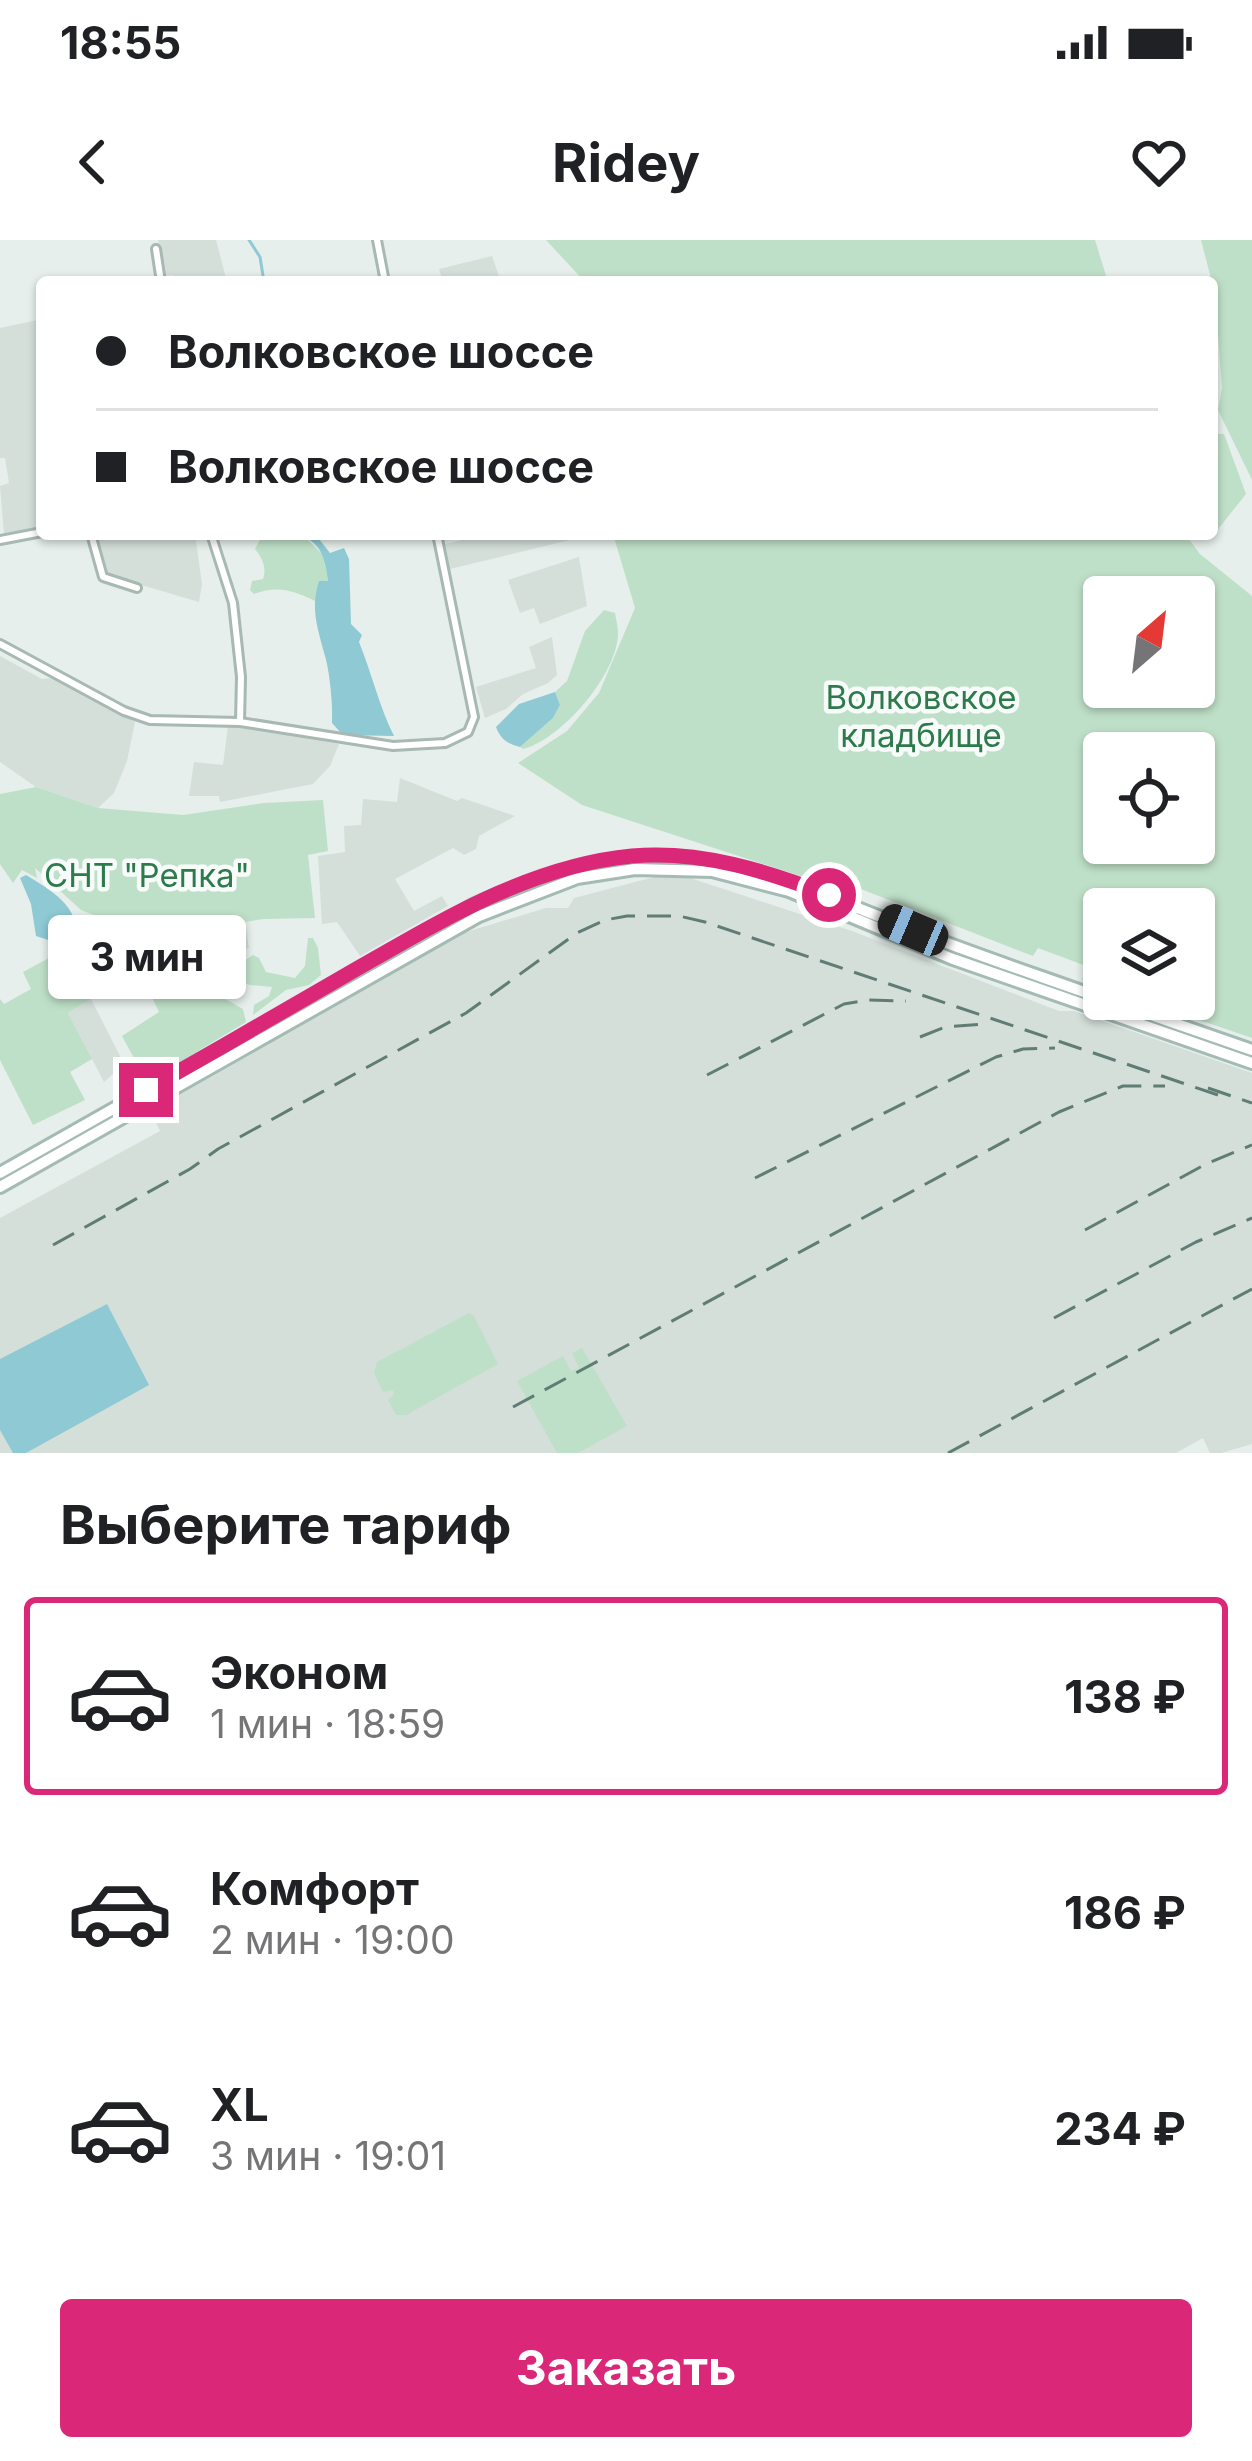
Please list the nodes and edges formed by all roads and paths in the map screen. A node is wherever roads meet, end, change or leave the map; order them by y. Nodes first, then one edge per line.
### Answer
1 (377, 240) edge
2 (156, 249) dead end
3 (160, 276) edge
4 (385, 276) edge
5 (36, 533) edge
6 (0, 540) edge
7 (93, 540) edge
8 (213, 540) edge
9 (438, 540) edge
10 (137, 588) dead end
11 (0, 644) edge
12 (239, 722) junction
13 (1083, 991) edge
14 (1165, 1020) edge
15 (1252, 1050) edge
16 (1252, 1064) edge
17 (0, 1173) edge
18 (0, 1187) edge

1 - 4 street
2 - 3 street
5 - 6 street
7 - 10 street
8 - 12 street
9 - 12 street
11 - 12 street
13 - 17 main road
14 - 15 main road
16 - 18 main road

